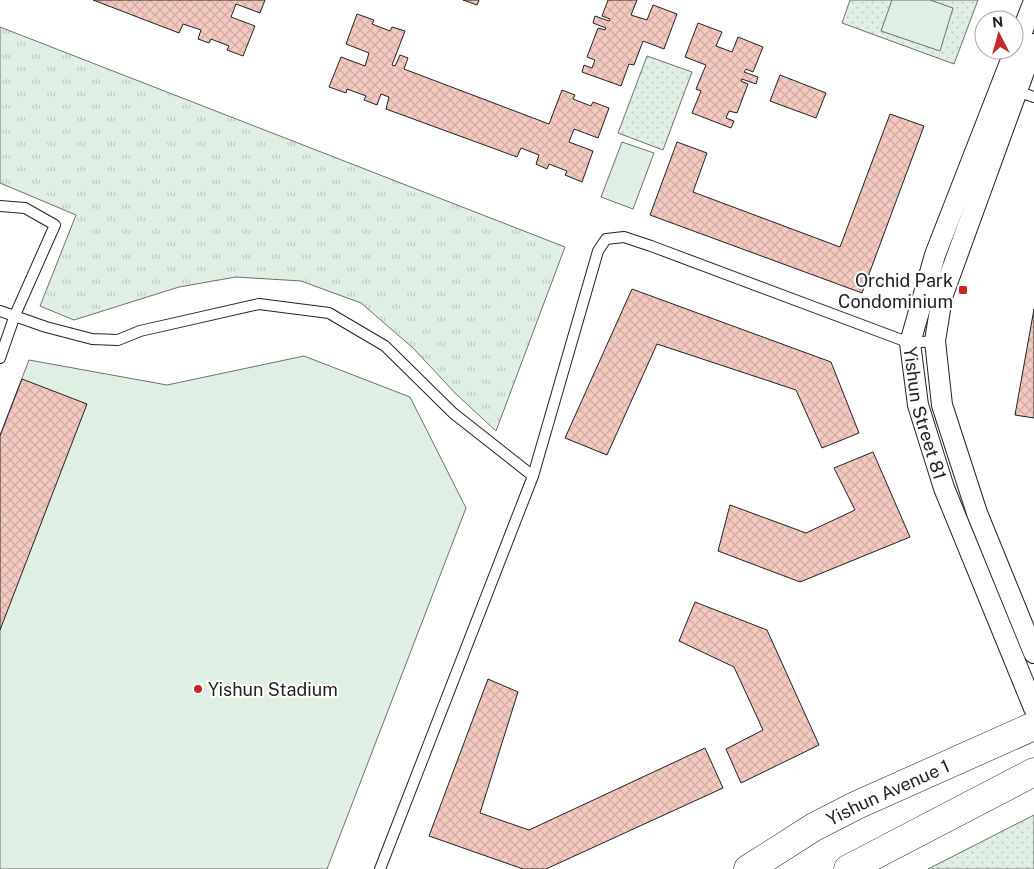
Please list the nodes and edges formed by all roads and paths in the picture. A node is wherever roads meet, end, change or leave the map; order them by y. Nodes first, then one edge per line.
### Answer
1 (1034, 1) edge
2 (1034, 44) edge
3 (1019, 62) junction
4 (1018, 91) edge
5 (997, 121) junction
6 (0, 206) edge
7 (0, 311) edge
8 (15, 315) junction
9 (935, 341) junction
10 (910, 343) junction
11 (0, 358) edge
12 (532, 476) junction
13 (1034, 653) edge
14 (1034, 708) edge
15 (1034, 726) edge
16 (1034, 772) edge
17 (380, 869) edge
18 (748, 869) edge
19 (848, 869) edge

1 - 3 street, Yishun Street 81
2 - 3 street, Yishun Street 81
3 - 4 street, Yishun Street 81
4 - 5 street, Yishun Street 81
5 - 9 street, Yishun Street 81
5 - 10 street, Yishun Street 81
6 - 8 lane
7 - 8 lane
8 - 11 lane
8 - 12 lane
9 - 10 lane
9 - 13 street, Yishun Street 81
10 - 12 lane
10 - 14 street, Yishun Street 81
12 - 17 lane
15 - 18 main road, Yishun Avenue 1
16 - 19 main road

